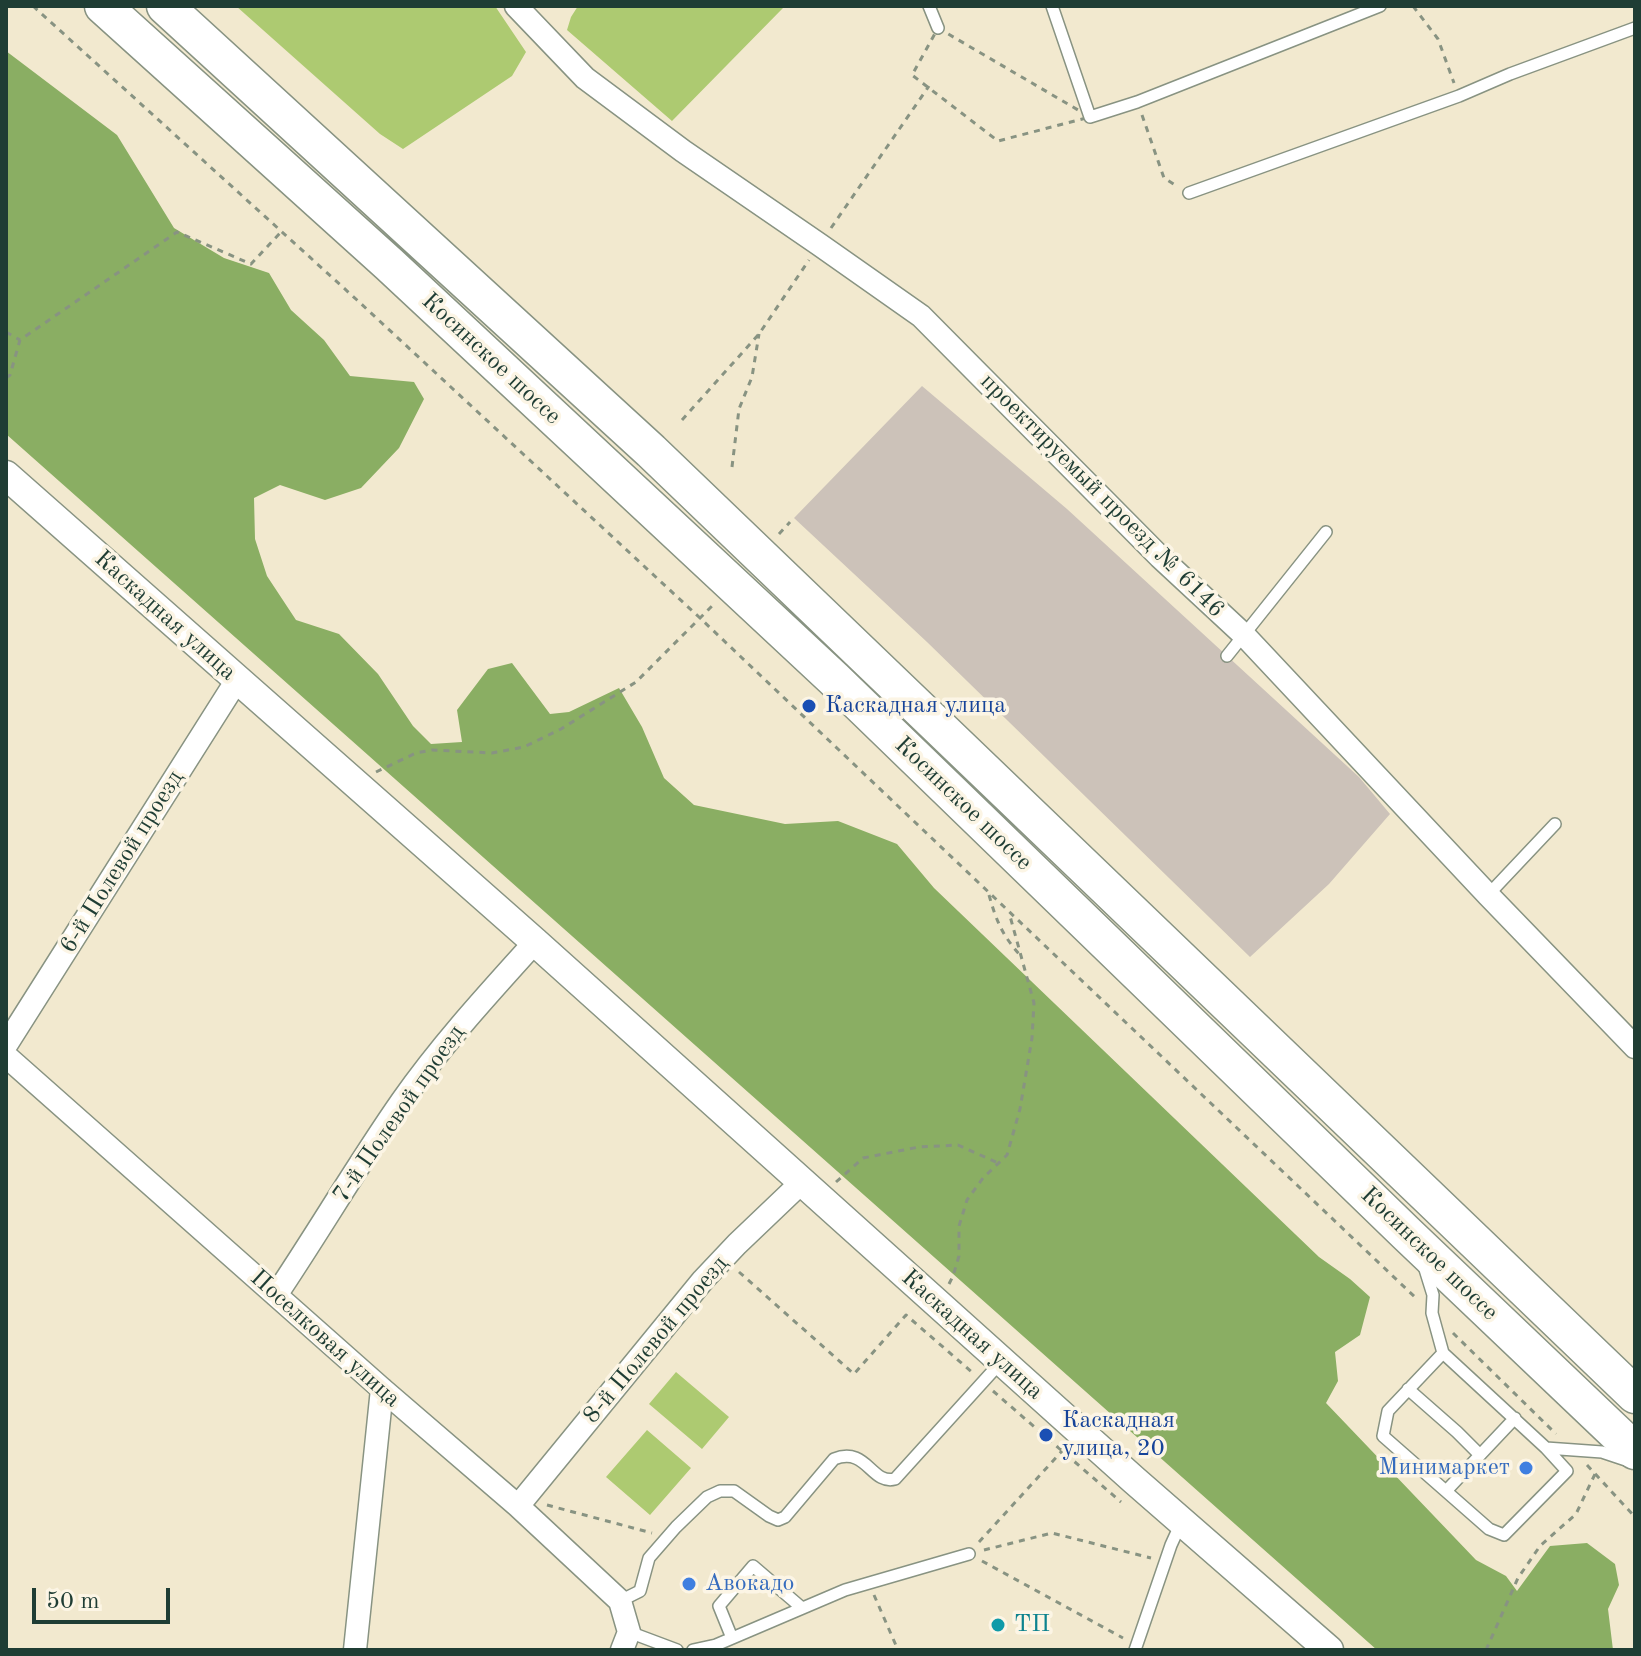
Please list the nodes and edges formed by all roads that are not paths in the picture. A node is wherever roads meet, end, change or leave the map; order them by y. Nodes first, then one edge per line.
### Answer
1 (103, 6) edge
2 (165, 6) edge
3 (929, 6) edge
4 (1052, 6) edge
5 (1380, 6) edge
6 (525, 12) edge
7 (938, 28) road end
8 (1635, 28) edge
9 (1189, 193) road end
10 (6, 475) edge
11 (1326, 532) dead end
12 (1244, 635) junction
13 (1227, 656) dead end
14 (237, 680) junction
15 (1555, 824) dead end
16 (1488, 895) junction
17 (535, 942) junction
18 (6, 1045) edge
19 (1635, 1047) edge
20 (6, 1056) edge
21 (816, 1185) junction
22 (1407, 1234) junction
23 (276, 1295) junction
24 (1443, 1353) junction
25 (992, 1372) junction
26 (382, 1389) junction
27 (1408, 1389) junction
28 (1635, 1395) edge
29 (1515, 1418) junction
30 (1546, 1448) junction
31 (1635, 1451) edge
32 (1480, 1455) junction
33 (1635, 1463) edge
34 (1447, 1490) junction
35 (521, 1503) junction
36 (1182, 1521) junction
37 (969, 1554) road end
38 (620, 1601) junction
39 (802, 1608) junction
40 (732, 1638) junction
41 (637, 1643) edge
42 (716, 1648) edge
43 (1135, 1648) edge
44 (355, 1650) edge
45 (677, 1650) edge
46 (693, 1650) edge
47 (1329, 1650) edge

1 - 22 highway, Косинское шоссе
2 - 28 highway, Косинское шоссе
3 - 7 lane
4 - 5 lane
6 - 12 street, проектируемый проезд № 6146
8 - 9 lane
10 - 14 street, Каскадная улица
11 - 12 lane
12 - 13 lane
12 - 16 street, проектируемый проезд № 6146
14 - 17 street, Каскадная улица
14 - 18 street, 6-й Полевой проезд
15 - 16 lane
16 - 19 street, проектируемый проезд № 6146
17 - 21 street, Каскадная улица
17 - 23 street, 7-й Полевой проезд
20 - 23 street, Поселковая улица
21 - 25 street, Каскадная улица
21 - 35 street, 8-й Полевой проезд
22 - 24 lane
22 - 31 highway, Косинское шоссе
23 - 26 street, Поселковая улица
24 - 27 lane
24 - 29 lane
25 - 36 street, Каскадная улица
25 - 38 lane
26 - 35 street, Поселковая улица
26 - 44 street
27 - 32 lane
27 - 34 lane
29 - 30 lane
29 - 32 lane
30 - 33 lane
30 - 34 lane
32 - 34 lane
35 - 38 street, Поселковая улица
36 - 43 lane
36 - 47 street, Каскадная улица
37 - 39 lane
38 - 41 street
39 - 40 lane
39 - 40 lane
40 - 42 lane
41 - 45 lane
42 - 46 lane

